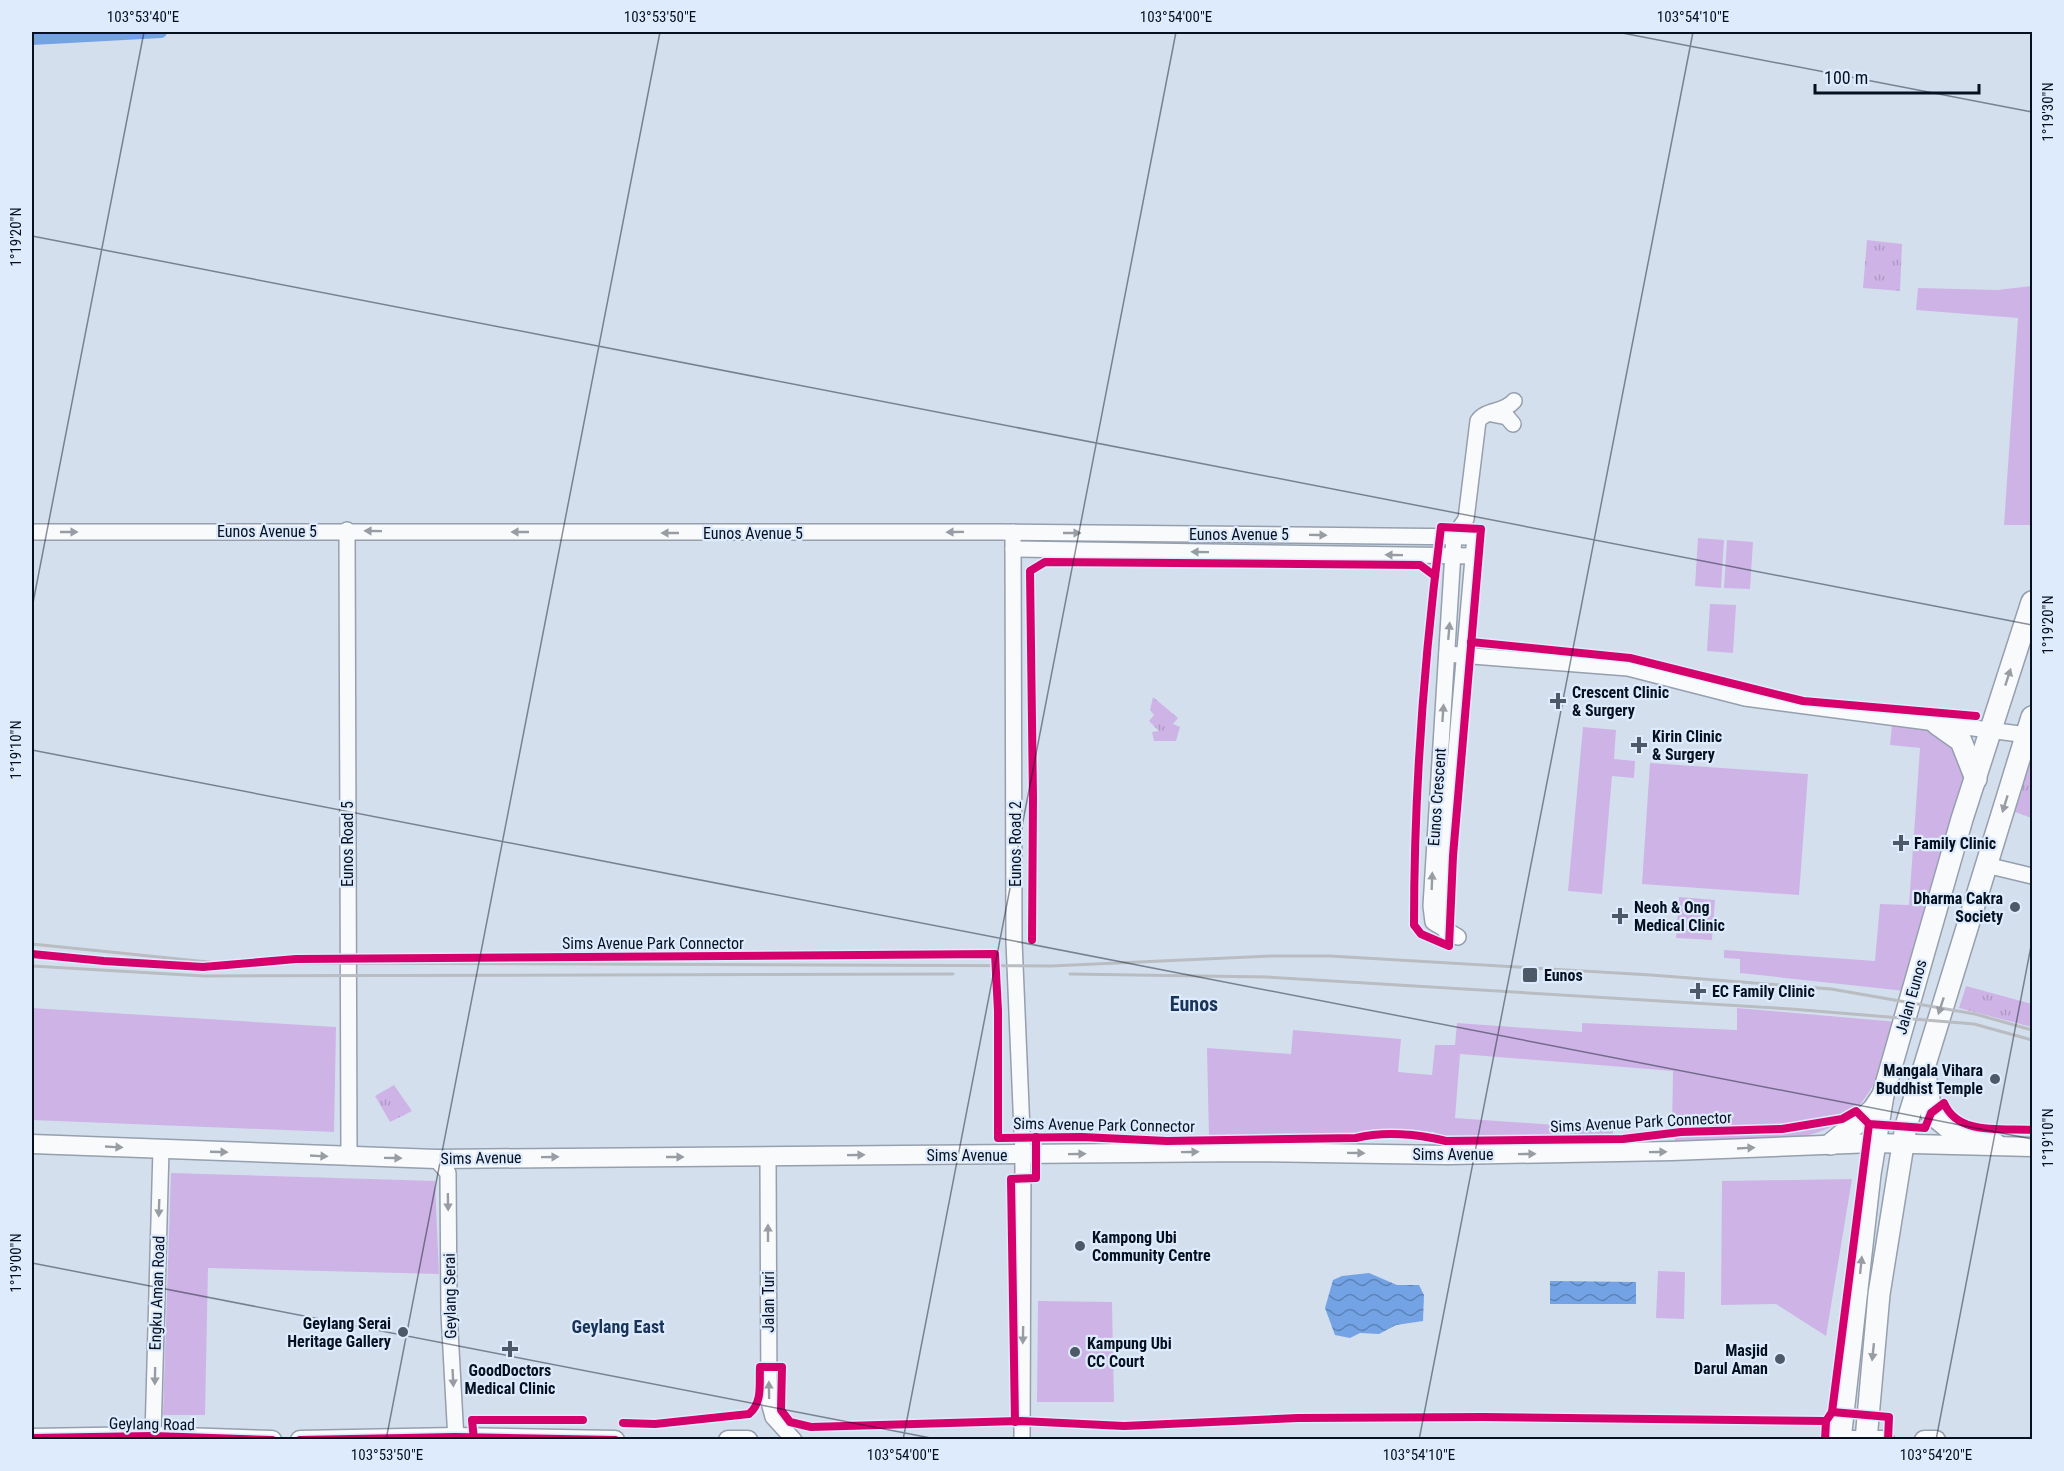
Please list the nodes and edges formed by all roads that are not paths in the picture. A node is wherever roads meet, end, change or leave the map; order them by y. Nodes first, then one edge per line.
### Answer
1 (1514, 401) dead end
2 (1489, 413) junction
3 (1513, 424) dead end
4 (1466, 519) junction
5 (347, 530) junction
6 (32, 532) edge
7 (1013, 532) junction
8 (1454, 536) junction
9 (1474, 537) junction
10 (1013, 549) junction
11 (1453, 556) junction
12 (1473, 556) junction
13 (2032, 602) edge
14 (2028, 632) edge
15 (1447, 654) junction
16 (1463, 656) junction
17 (1937, 724) junction
18 (2030, 726) edge
19 (1991, 730) junction
20 (1976, 779) junction
21 (1986, 865) junction
22 (2032, 876) edge
23 (1924, 1060) junction
24 (1883, 1095) junction
25 (1874, 1143) junction
26 (32, 1144) edge
27 (1831, 1144) junction
28 (1902, 1144) junction
29 (1995, 1144) junction
30 (2032, 1147) edge
31 (161, 1149) junction
32 (1023, 1155) junction
33 (768, 1156) junction
34 (349, 1157) junction
35 (436, 1159) junction
36 (153, 1436) junction
37 (32, 1438) edge
38 (456, 1438) edge
39 (328, 1439) edge
40 (553, 1439) edge
41 (1866, 1439) edge
42 (272, 1440) edge
43 (300, 1440) edge
44 (615, 1440) edge
45 (728, 1440) edge
46 (748, 1440) edge
47 (794, 1440) edge
48 (1022, 1440) edge
49 (1838, 1440) edge
50 (1885, 1440) edge
51 (1924, 1440) edge
52 (1936, 1440) edge

1 - 2 street
2 - 3 street
2 - 4 street
4 - 8 street
4 - 9 street, Eunos Crescent
6 -> 5 street, Eunos Avenue 5
7 -> 5 street, Eunos Avenue 5
5 - 34 street, Eunos Road 5
7 -> 8 street, Eunos Avenue 5
7 - 10 street, Eunos Road 2
8 - 9 street, Eunos Avenue 5
8 - 11 street, Eunos Crescent
9 - 12 street, Eunos Crescent
11 -> 10 street, Eunos Avenue 5
10 - 32 street, Eunos Road 2
11 - 12 street, Eunos Avenue 5
15 -> 11 street, Eunos Crescent
12 - 16 street, Eunos Crescent
13 - 14 highway, Jalan Eunos
19 -> 14 highway, Jalan Eunos
15 - 16 street
16 -> 15 street, Eunos Crescent
16 - 17 street
17 - 19 street
17 - 20 highway
18 - 19 street
18 -> 21 highway, Jalan Eunos
19 - 20 highway, Jalan Eunos
20 - 24 highway, Jalan Eunos
21 - 22 street
21 -> 23 highway, Jalan Eunos
23 - 28 highway, Jalan Eunos
23 - 29 highway
24 - 25 highway, Jalan Eunos
24 - 27 highway
25 - 27 main road, Sims Avenue
25 - 28 main road, Sims Avenue
49 -> 25 highway, Jalan Eunos
26 -> 31 main road, Sims Avenue
32 -> 27 main road, Sims Avenue
28 - 29 main road, Sims Avenue
28 -> 41 highway, Jalan Eunos
29 - 30 main road, Sims Avenue
31 -> 34 main road, Sims Avenue
31 -> 36 street, Engku Aman Road
33 -> 32 main road, Sims Avenue
32 -> 48 street, Eunos Road 2
35 -> 33 main road, Sims Avenue
47 -> 33 street, Jalan Turi
34 -> 35 main road, Sims Avenue
35 -> 38 street, Geylang Serai
36 - 37 main road, Geylang Road
36 - 42 main road, Geylang Road
38 - 39 main road
38 - 40 main road
39 - 43 main road
40 - 44 main road
41 - 49 main road
41 - 50 main road
45 - 46 main road
51 - 52 main road

